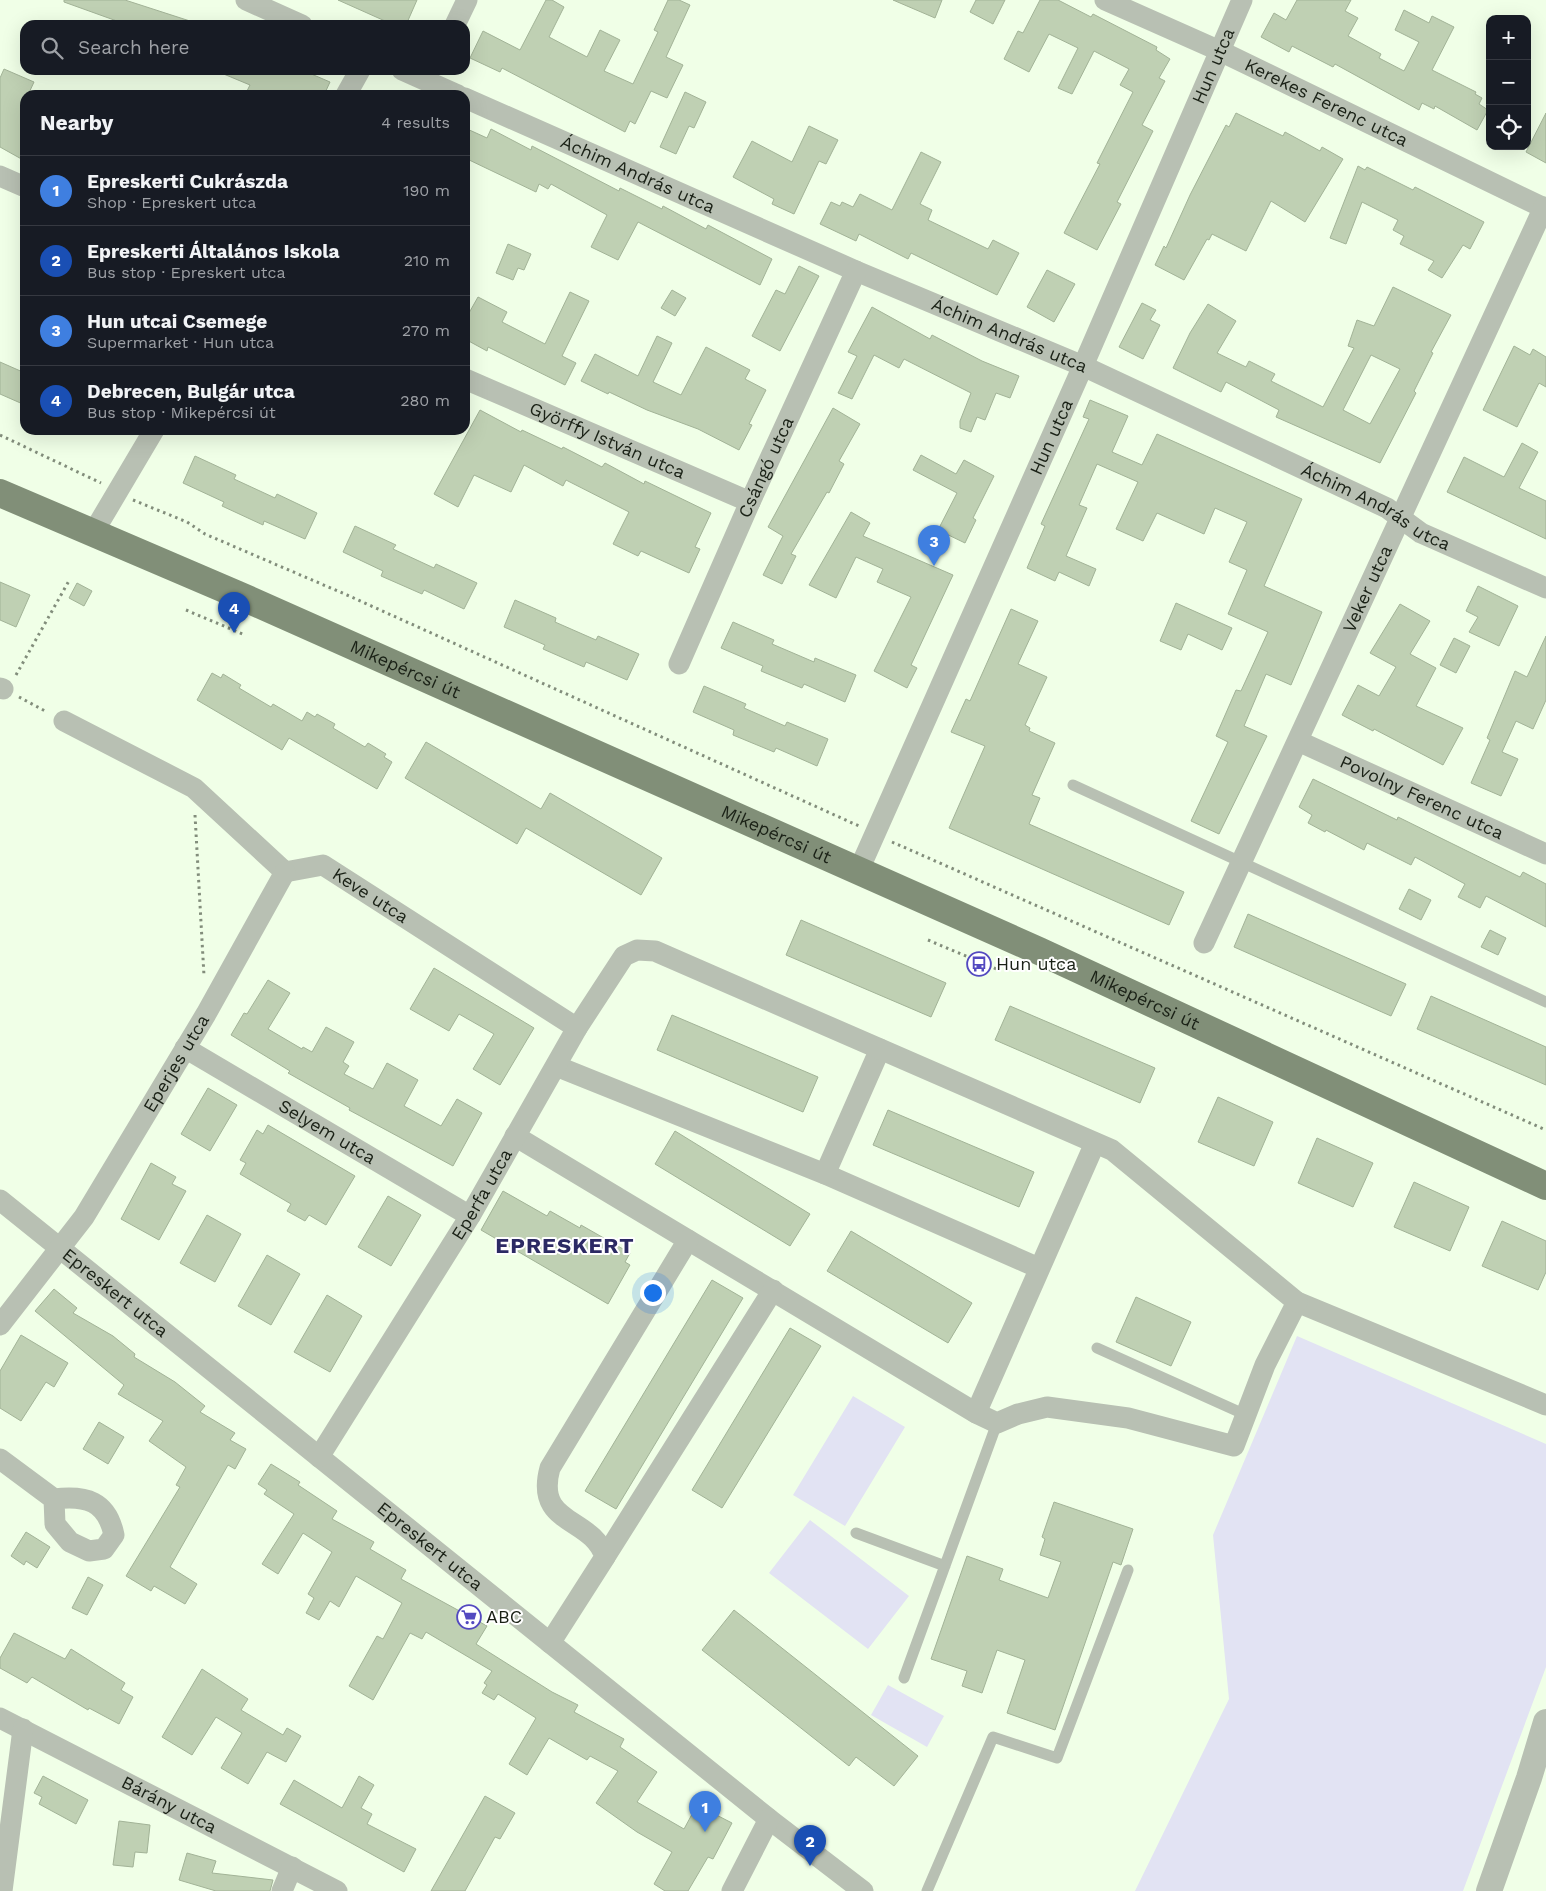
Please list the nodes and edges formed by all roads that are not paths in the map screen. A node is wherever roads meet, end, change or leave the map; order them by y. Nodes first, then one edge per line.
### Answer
1 (246, 0) edge
2 (466, 0) edge
3 (1105, 0) edge
4 (1242, 0) edge
5 (291, 20) edge
6 (457, 20) edge
7 (1220, 51) junction
8 (357, 75) edge
9 (431, 76) edge
10 (349, 90) edge
11 (451, 90) edge
12 (470, 100) edge
13 (0, 176) edge
14 (20, 185) edge
15 (1545, 208) edge
16 (856, 272) junction
17 (1083, 366) junction
18 (470, 381) edge
19 (151, 435) edge
20 (0, 493) edge
21 (750, 502) junction
22 (1401, 520) junction
23 (93, 533) junction
24 (1546, 588) edge
25 (679, 664) dead end
26 (64, 721) road end
27 (1298, 741) junction
28 (1073, 785) dead end
29 (1546, 854) edge
30 (1242, 862) junction
31 (286, 872) junction
32 (858, 872) junction
33 (1204, 943) dead end
34 (1546, 1002) edge
35 (577, 1028) junction
36 (185, 1048) junction
37 (880, 1049) junction
38 (556, 1066) junction
39 (515, 1136) junction
40 (1095, 1143) junction
41 (825, 1174) junction
42 (1546, 1186) edge
43 (0, 1200) edge
44 (470, 1216) junction
45 (688, 1240) junction
46 (58, 1248) junction
47 (1039, 1268) junction
48 (774, 1290) junction
49 (1296, 1302) junction
50 (0, 1325) edge
51 (1096, 1348) dead end
52 (1546, 1405) edge
53 (976, 1413) junction
54 (1246, 1415) junction
55 (997, 1423) junction
56 (319, 1458) junction
57 (0, 1459) edge
58 (54, 1499) dead end
59 (856, 1532) dead end
60 (606, 1557) junction
61 (945, 1566) junction
62 (1128, 1570) dead end
63 (550, 1643) junction
64 (904, 1678) dead end
65 (0, 1718) edge
66 (1546, 1722) edge
67 (23, 1729) junction
68 (1546, 1744) edge
69 (1530, 1778) junction
70 (770, 1819) junction
71 (292, 1867) junction
72 (2, 1891) edge
73 (282, 1891) edge
74 (337, 1891) edge
75 (732, 1891) edge
76 (864, 1891) edge
77 (927, 1891) edge
78 (1489, 1891) edge

1 - 5 street
2 - 6 street
3 - 7 street, Kerekes Ferenc utca
4 - 7 street, Hun utca
7 - 15 street, Kerekes Ferenc utca
7 - 17 street, Hun utca
8 - 10 street
9 - 11 street
12 - 16 street, Áchim András utca
13 - 14 street
15 - 22 street, Veker utca
16 - 17 street, Áchim András utca
16 - 21 street, Csángó utca
17 - 22 street, Áchim András utca
17 - 32 street, Hun utca
18 - 21 street, Györffy István utca
19 - 23 street
20 - 23 main road, Mikepércsi út
21 - 25 street, Csángó utca
22 - 24 street, Áchim András utca
22 - 27 street, Veker utca
23 - 32 main road, Mikepércsi út
26 - 31 street
27 - 29 street, Povolny Ferenc utca
27 - 30 street, Veker utca
28 - 30 lane
30 - 33 street, Veker utca
30 - 34 lane
31 - 35 street, Keve utca
31 - 36 street, Eperjes utca
32 - 42 main road, Mikepércsi út
35 - 37 street, Eperfa utca
35 - 38 street, Eperfa utca
36 - 44 street, Selyem utca
36 - 46 street, Eperjes utca
37 - 40 street
37 - 41 street
38 - 39 street, Eperfa utca
38 - 41 street
39 - 44 street, Eperfa utca
39 - 45 street
40 - 47 street
40 - 49 street
41 - 47 street
43 - 46 street, Epreskert utca
44 - 56 street, Eperfa utca
45 - 48 street
45 - 60 street
46 - 50 street, Eperjes utca
46 - 56 street, Epreskert utca
47 - 53 street
48 - 53 street
48 - 60 street
49 - 52 street
49 - 54 street
51 - 54 lane
53 - 55 street
54 - 55 street
55 - 61 lane
56 - 63 street, Epreskert utca
57 - 58 street
59 - 61 lane
60 - 63 street
61 - 64 lane
62 - 77 lane
63 - 70 street, Epreskert utca
65 - 67 street, Bárány utca
66 - 69 street
67 - 71 street, Bárány utca
67 - 72 street
68 - 69 street
69 - 78 street
70 - 75 street
70 - 76 street, Epreskert utca
71 - 73 street
71 - 74 street, Bárány utca

